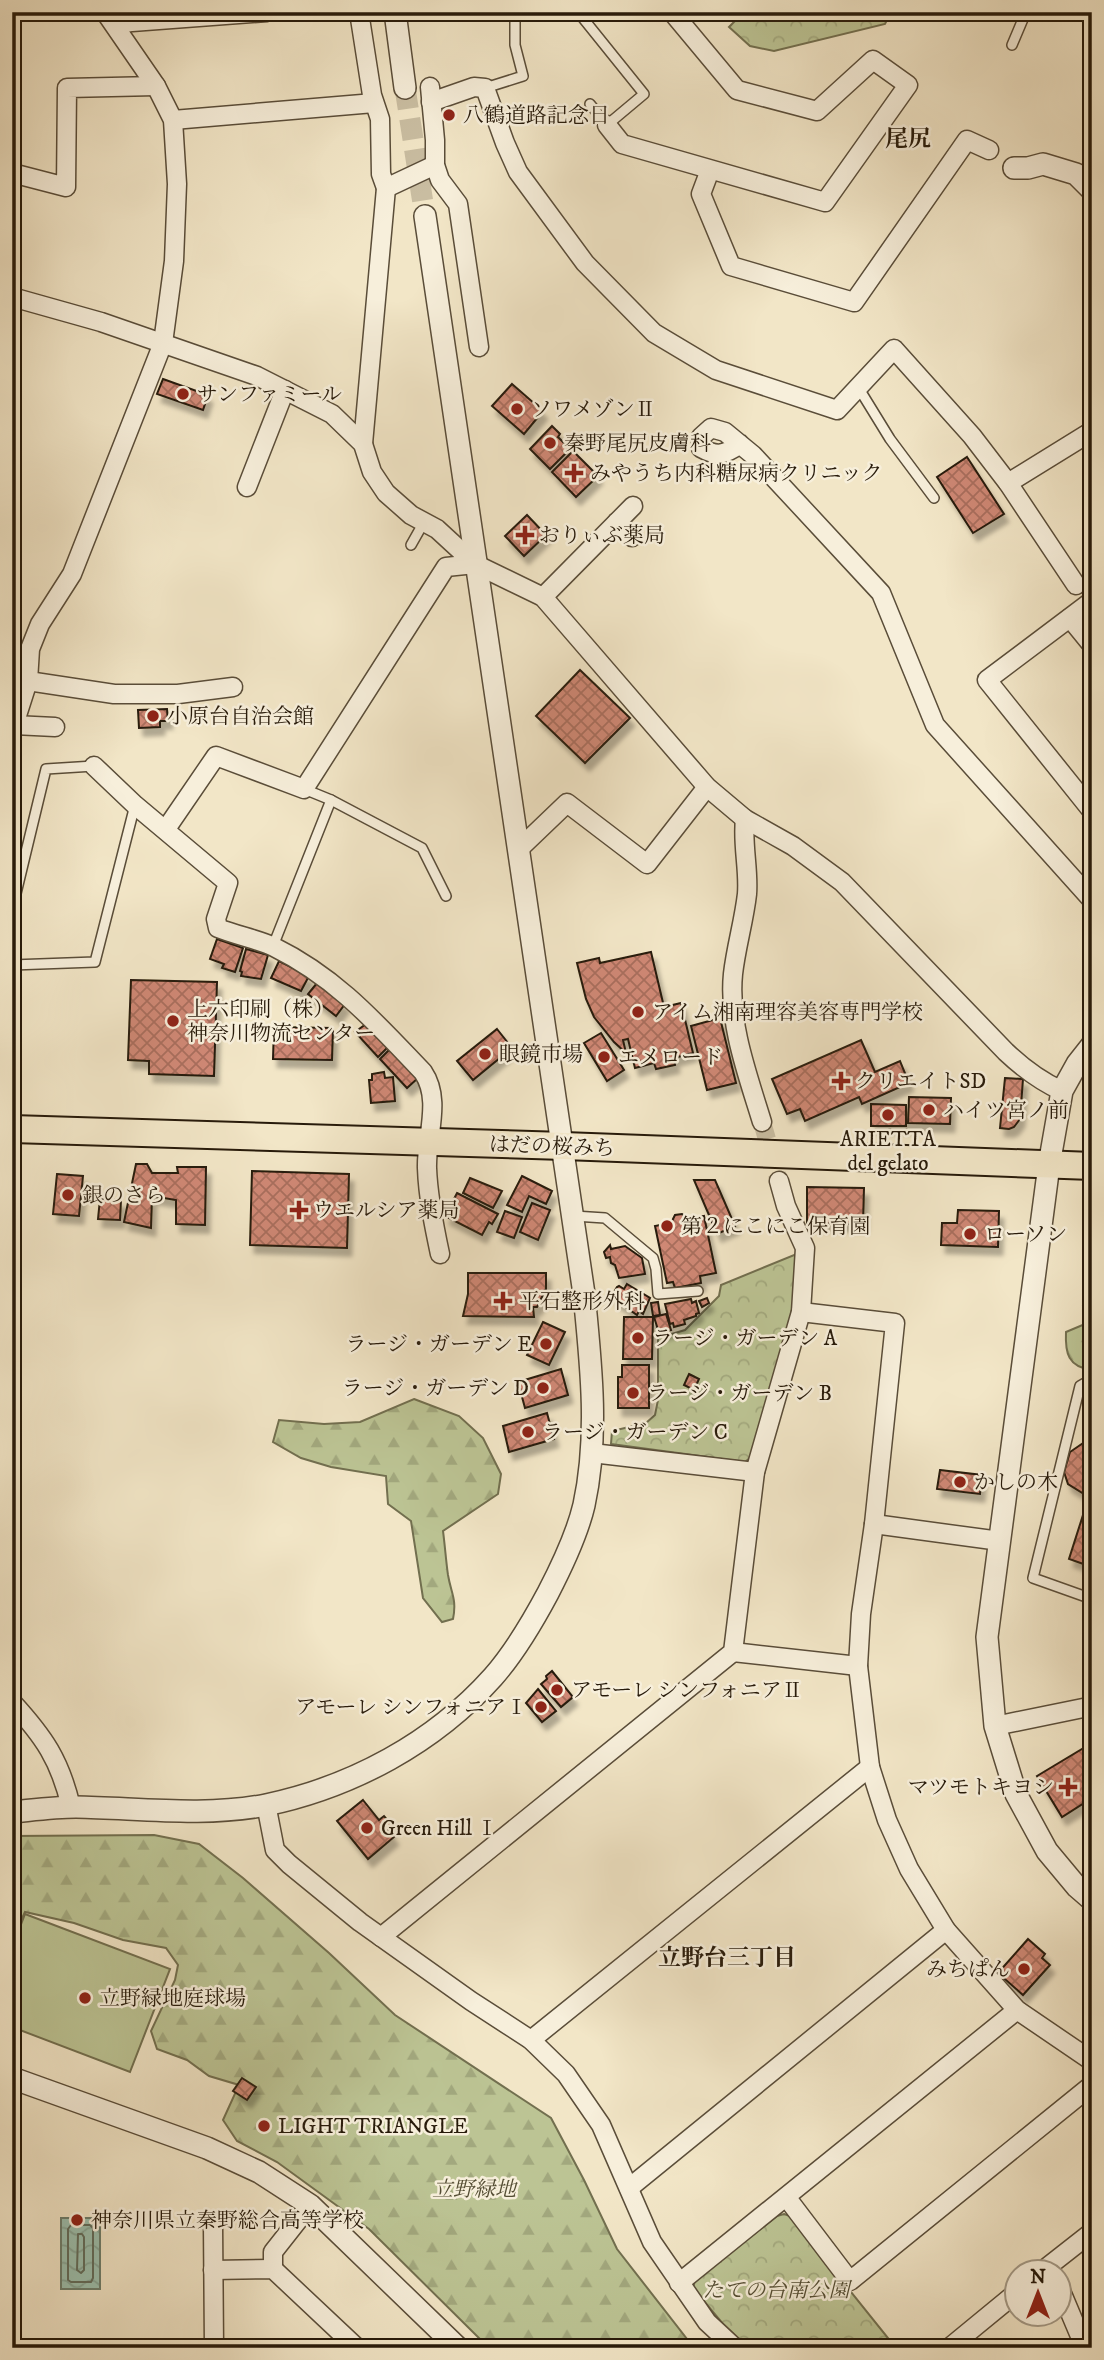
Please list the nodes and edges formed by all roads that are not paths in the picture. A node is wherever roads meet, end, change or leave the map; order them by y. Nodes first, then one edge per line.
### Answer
1 (267, 12) edge
2 (359, 12) edge
3 (395, 12) edge
4 (515, 12) edge
5 (578, 12) edge
6 (672, 12) edge
7 (1026, 12) edge
8 (110, 19) edge
9 (1012, 46) dead end
10 (156, 86) junction
11 (405, 88) tunnel mouth
12 (485, 88) junction
13 (374, 103) junction
14 (590, 104) dead end
15 (173, 120) junction
16 (607, 125) junction
17 (989, 150) dead end
18 (435, 165) junction
19 (1014, 168) dead end
20 (710, 170) junction
21 (12, 173) edge
22 (386, 188) junction
23 (1092, 190) edge
24 (425, 216) tunnel mouth
25 (12, 297) edge
26 (163, 343) junction
27 (479, 347) dead end
28 (858, 386) junction
29 (285, 390) junction
30 (1092, 437) edge
31 (363, 443) junction
32 (740, 444) dead end
33 (1008, 483) junction
34 (247, 487) dead end
35 (934, 498) dead end
36 (633, 506) dead end
37 (424, 522) junction
38 (617, 522) junction
39 (632, 537) dead end
40 (411, 545) dead end
41 (475, 564) junction
42 (1076, 585) dead end
43 (543, 597) junction
44 (1092, 601) edge
45 (1070, 618) junction
46 (1092, 645) edge
47 (23, 675) edge
48 (233, 687) dead end
49 (55, 727) dead end
50 (13, 728) edge
51 (94, 765) joint
52 (707, 787) junction
53 (304, 789) junction
54 (331, 800) junction
55 (135, 805) junction
56 (1092, 811) edge
57 (745, 819) junction
58 (166, 829) junction
59 (520, 848) junction
60 (446, 896) dead end
61 (1092, 900) edge
62 (12, 911) edge
63 (273, 946) junction
64 (12, 965) edge
65 (1092, 1045) edge
66 (1062, 1091) junction
67 (762, 1122) tunnel mouth
68 (12, 1129) edge
69 (429, 1143) junction
70 (564, 1146) junction
71 (1049, 1165) junction
72 (1092, 1166) edge
73 (779, 1181) tunnel mouth
74 (574, 1216) junction
75 (440, 1254) dead end
76 (698, 1291) dead end
77 (801, 1312) junction
78 (1092, 1380) edge
79 (592, 1453) junction
80 (755, 1472) junction
81 (874, 1524) junction
82 (1000, 1541) junction
83 (1092, 1599) edge
84 (733, 1652) junction
85 (858, 1666) junction
86 (12, 1702) edge
87 (1092, 1712) edge
88 (995, 1726) junction
89 (870, 1767) junction
90 (266, 1804) junction
91 (71, 1807) junction
92 (12, 1812) edge
93 (1092, 1900) edge
94 (946, 1930) junction
95 (381, 1937) junction
96 (1017, 2010) junction
97 (531, 2040) junction
98 (1092, 2061) edge
99 (12, 2078) edge
100 (1092, 2085) edge
101 (629, 2188) junction
102 (787, 2197) junction
103 (310, 2205) junction
104 (213, 2224) dead end
105 (1092, 2232) edge
106 (1063, 2258) edge
107 (273, 2269) junction
108 (213, 2270) junction
109 (679, 2283) junction
110 (1002, 2305) edge
111 (1072, 2316) edge
112 (214, 2348) edge
113 (357, 2348) edge
114 (458, 2348) edge
115 (735, 2348) edge
116 (949, 2348) edge
117 (1085, 2348) edge

1 - 8 street
2 - 13 street
3 - 11 street
4 - 12 lane
5 - 16 lane
6 - 20 street
7 - 9 lane
8 - 10 street
10 - 15 street
10 - 21 street
12 - 18 street
12 - 28 street
13 - 15 street
13 - 22 street
14 - 16 lane
15 - 26 street
16 - 20 street
17 - 20 street
18 - 22 street
18 - 27 street
19 - 23 street
22 - 31 street
24 - 41 street
25 - 26 street
26 - 29 street
26 - 47 street
28 - 33 street
28 - 35 lane
29 - 31 street
29 - 34 street
30 - 33 street
31 - 37 street
32 - 61 street
33 - 42 street
36 - 38 street
37 - 40 lane
37 - 41 street
38 - 39 street
38 - 43 street
41 - 43 street
41 - 53 street
41 - 59 street
43 - 52 street
44 - 45 street
45 - 46 street
45 - 56 street
47 - 48 street
47 - 50 street
49 - 50 street
51 - 55 street
51 - 62 lane
52 - 57 street
52 - 59 street
53 - 54 lane
53 - 58 street
54 - 60 lane
54 - 63 lane
55 - 58 street
55 - 64 lane
57 - 66 street
57 - 67 street
58 - 63 street
59 - 70 street
63 - 69 street
65 - 66 street
66 - 71 street
68 - 69 main road, はだの桜みち
69 - 70 main road, はだの桜みち
69 - 75 street
70 - 71 main road, はだの桜みち
70 - 74 street
71 - 72 main road, はだの桜みち
71 - 82 street
73 - 77 street
74 - 76 lane
74 - 79 street
77 - 80 street
77 - 81 street
78 - 83 lane
79 - 80 street
79 - 90 street
80 - 84 street
81 - 82 street
81 - 85 street
82 - 88 street
84 - 85 street
84 - 95 street
85 - 89 street
86 - 91 street
87 - 88 street
88 - 93 street
89 - 94 street
89 - 97 street
90 - 91 street
90 - 95 street
91 - 92 street
94 - 96 street
94 - 101 street
95 - 97 street
96 - 98 street
96 - 102 street
97 - 101 street
99 - 103 street
100 - 102 street
101 - 109 street
102 - 109 street
103 - 107 street
103 - 114 street
104 - 108 street
105 - 106 street
107 - 108 street
107 - 113 street
108 - 112 street
109 - 115 street
110 - 116 street
111 - 117 street

